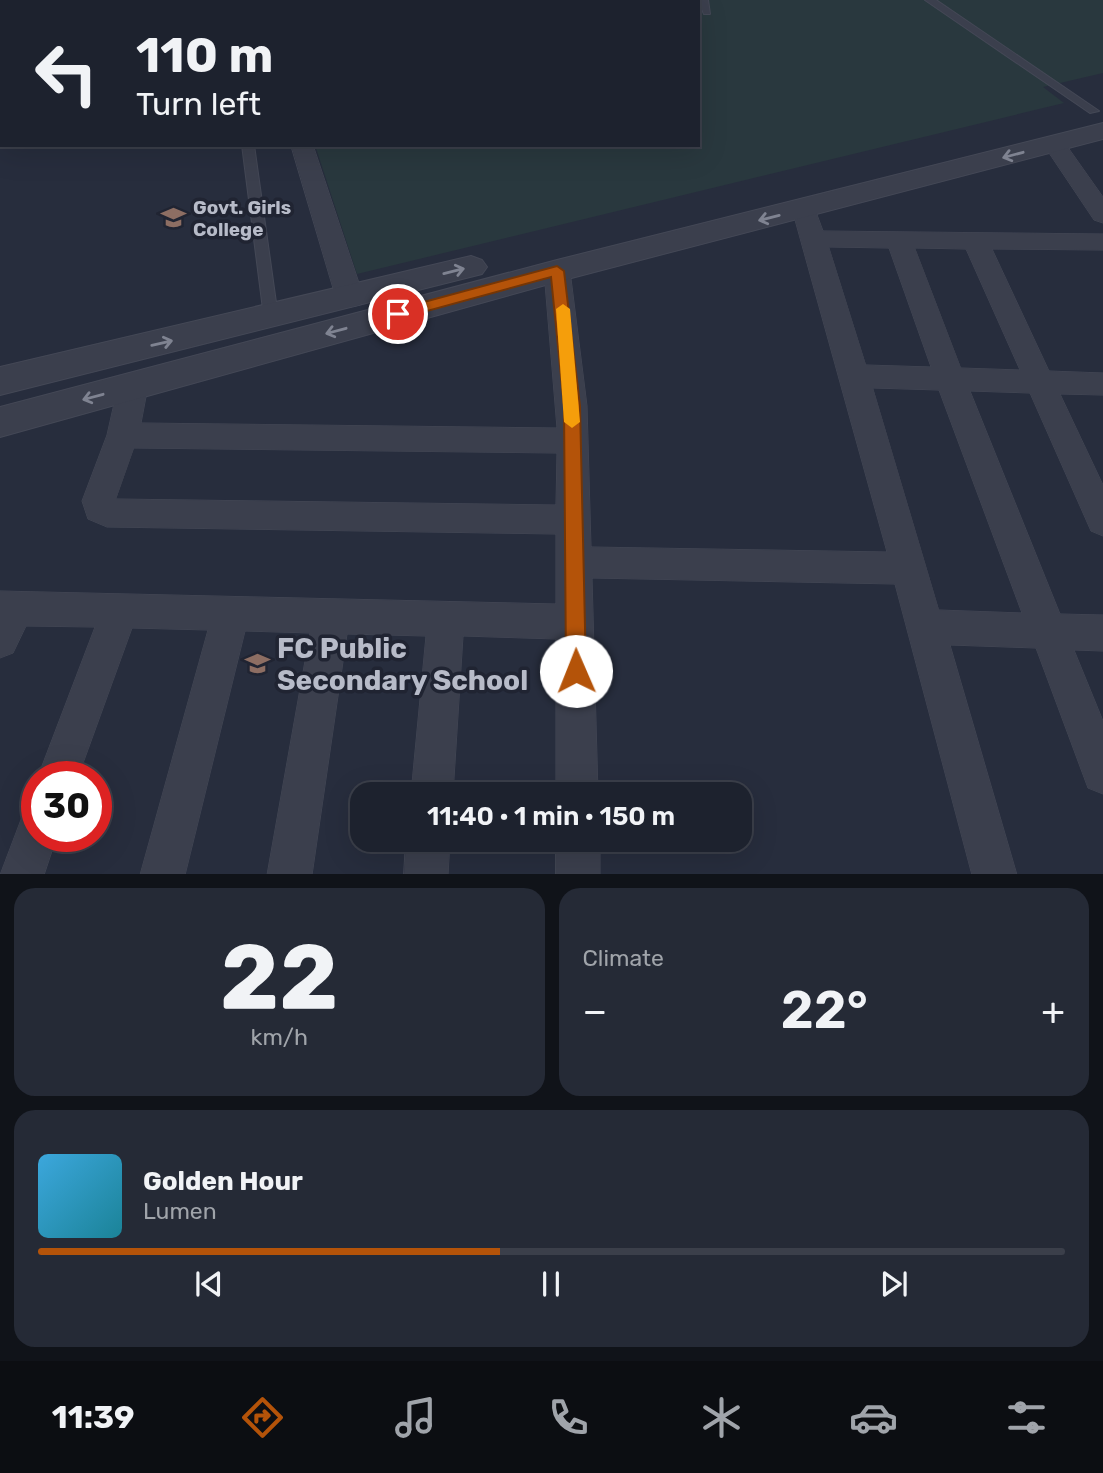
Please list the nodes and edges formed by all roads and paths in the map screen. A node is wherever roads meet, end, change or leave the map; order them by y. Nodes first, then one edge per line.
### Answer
1 (703, 0) edge
2 (930, 0) edge
3 (707, 12) dead end
4 (1100, 117) edge
5 (1054, 144) junction
6 (248, 147) edge
7 (303, 147) edge
8 (1103, 215) edge
9 (809, 224) junction
10 (900, 240) junction
11 (975, 240) junction
12 (1103, 242) edge
13 (557, 271) junction
14 (351, 298) junction
15 (271, 317) junction
16 (855, 376) junction
17 (950, 379) junction
18 (0, 382) edge
19 (1038, 382) junction
20 (1103, 384) edge
21 (132, 386) junction
22 (0, 422) edge
23 (123, 435) junction
24 (573, 442) junction
25 (574, 520) junction
26 (1103, 521) edge
27 (574, 562) junction
28 (908, 568) junction
29 (120, 611) junction
30 (231, 613) junction
31 (331, 616) junction
32 (446, 618) junction
33 (5, 619) edge
34 (576, 622) junction
35 (924, 627) junction
36 (1048, 631) junction
37 (1103, 633) edge
38 (63, 761) edge
39 (1103, 773) edge
40 (433, 782) edge
41 (578, 782) edge
42 (29, 852) edge
43 (427, 852) edge
44 (578, 852) edge
45 (21, 874) edge
46 (162, 874) edge
47 (289, 874) edge
48 (426, 874) edge
49 (578, 874) edge
50 (995, 874) edge

1 - 3 lane
2 - 4 lane
4 - 5 street
14 -> 4 street
5 - 8 street
5 -> 9 street
6 - 15 lane
7 - 14 street
9 - 10 street
9 -> 13 street
9 - 16 street
10 - 11 street
10 - 17 street
11 - 12 street
11 - 19 street
13 -> 21 street
13 - 24 street
14 - 15 street
18 -> 15 street
16 - 17 street
16 - 28 street
17 - 19 street
17 - 36 street
19 - 20 street
19 - 26 street
21 -> 22 street
21 - 23 street
23 - 24 street
23 - 25 street
24 - 25 street
25 - 27 street
27 - 28 street
27 - 34 street
28 - 35 street
29 - 30 street
29 - 33 street
29 - 38 street
30 - 31 street
30 - 46 street
31 - 32 street
31 - 47 street
32 - 34 street
32 - 40 street
34 - 41 street
35 - 36 street
35 - 50 street
36 - 37 street
36 - 39 street
42 - 45 street
43 - 48 street
44 - 49 street

